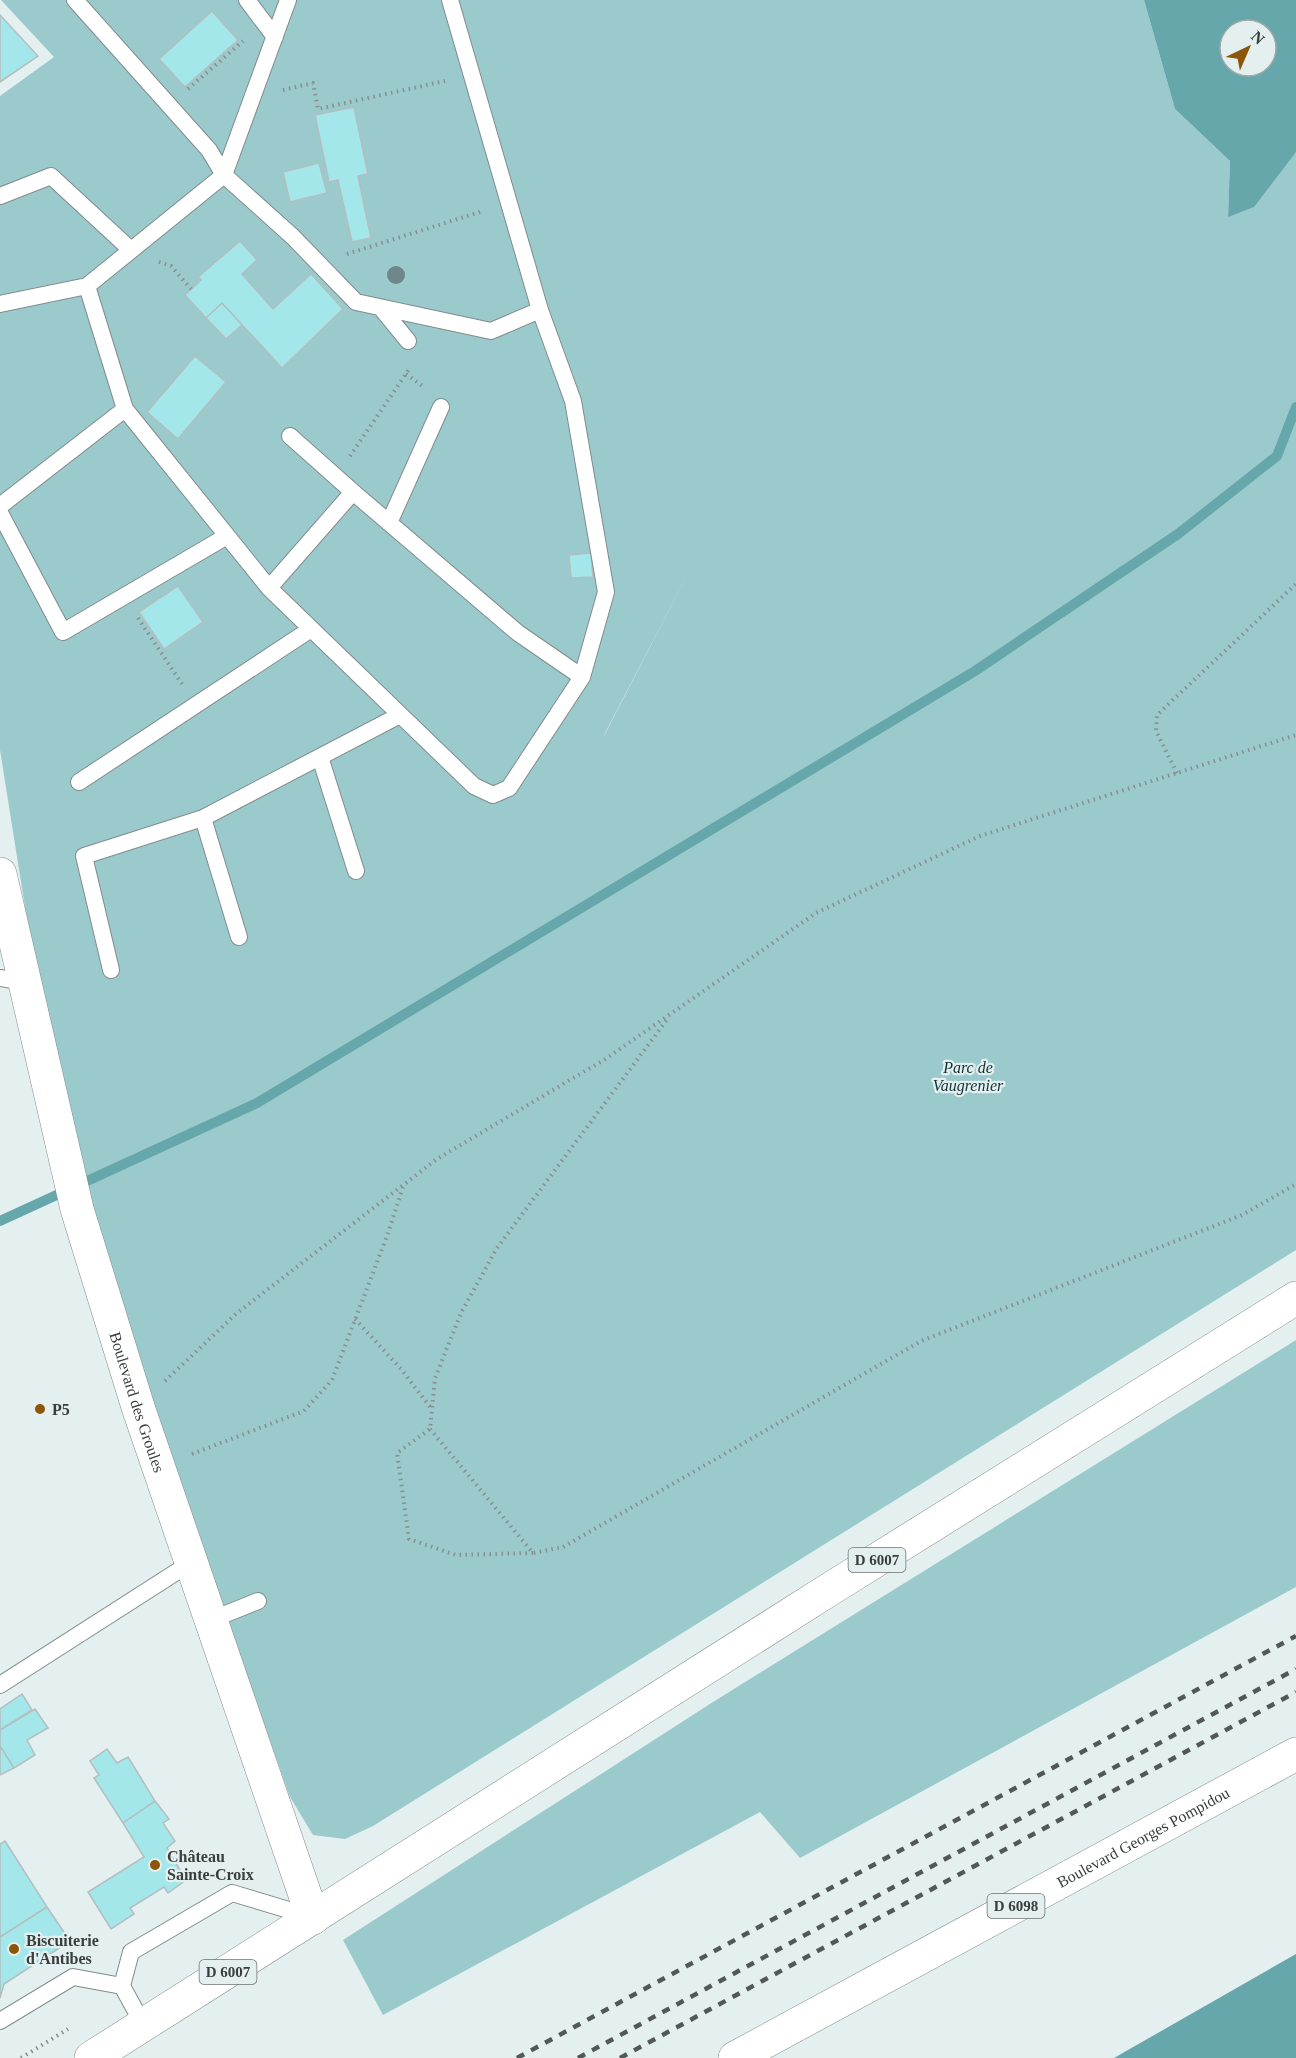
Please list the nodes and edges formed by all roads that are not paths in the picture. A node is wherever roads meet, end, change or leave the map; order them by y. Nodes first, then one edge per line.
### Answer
1 (75, 0) edge
2 (247, 0) edge
3 (288, 0) edge
4 (450, 0) edge
5 (275, 37) junction
6 (224, 175) junction
7 (0, 196) edge
8 (131, 250) junction
9 (87, 286) junction
10 (0, 304) edge
11 (381, 308) junction
12 (540, 310) junction
13 (408, 341) road end
14 (437, 400) road end
15 (125, 409) junction
16 (290, 436) dead end
17 (353, 492) junction
18 (0, 506) edge
19 (0, 513) edge
20 (389, 522) junction
21 (227, 536) junction
22 (269, 588) junction
23 (311, 628) junction
24 (582, 677) junction
25 (400, 715) junction
26 (320, 757) junction
27 (79, 782) dead end
28 (203, 818) junction
29 (356, 871) dead end
30 (0, 874) edge
31 (239, 937) dead end
32 (111, 970) dead end
33 (12, 980) edge
34 (1296, 1298) edge
35 (192, 1562) junction
36 (258, 1600) dead end
37 (213, 1618) junction
38 (0, 1685) edge
39 (1296, 1754) edge
40 (313, 1918) junction
41 (122, 1986) junction
42 (0, 2021) edge
43 (144, 2026) junction
44 (91, 2058) edge
45 (735, 2058) edge

1 - 6 lane
2 - 5 lane
3 - 5 lane
4 - 12 lane
5 - 6 lane
6 - 8 lane
6 - 11 lane
7 - 8 lane
8 - 9 lane
9 - 10 lane
9 - 15 lane
11 - 12 lane
11 - 13 lane
12 - 24 lane
14 - 20 lane
15 - 18 lane
15 - 21 lane
16 - 17 lane
17 - 20 lane
17 - 22 lane
19 - 21 lane
20 - 24 lane
21 - 22 lane
22 - 23 lane
23 - 25 lane
23 - 27 lane
24 - 25 lane
25 - 26 lane
26 - 28 lane
26 - 29 lane
28 - 31 lane
28 - 32 lane
30 - 33 main road, Boulevard des Groules
33 - 35 main road, Boulevard des Groules
34 - 40 main road, D 6007
35 - 37 main road, Boulevard des Groules
35 - 38 lane
36 - 37 lane
37 - 40 main road, Boulevard des Groules
39 - 45 main road, Boulevard Georges Pompidou / D 6098
40 - 41 lane
40 - 43 main road, D 6007
41 - 42 lane
41 - 43 lane
43 - 44 main road, D 6007

